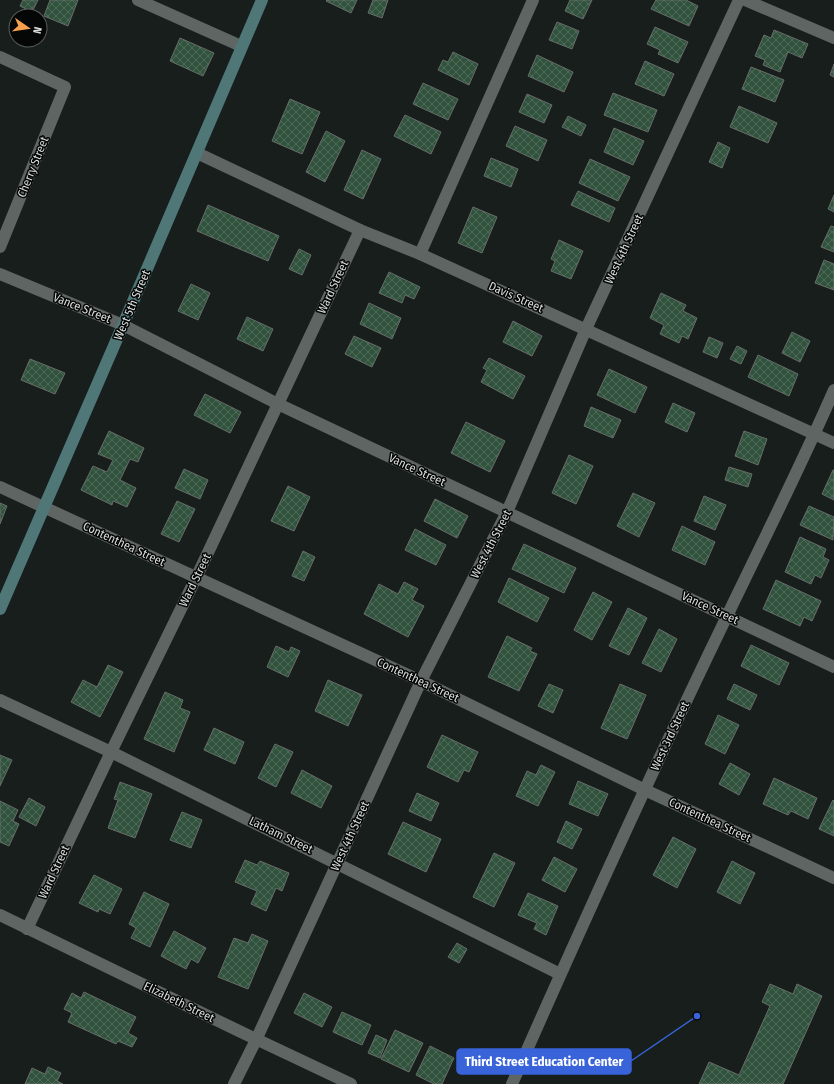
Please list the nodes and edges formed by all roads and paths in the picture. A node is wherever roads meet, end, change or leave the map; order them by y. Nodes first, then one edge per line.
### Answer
1 (138, 0) edge
2 (262, 0) edge
3 (533, 0) edge
4 (739, 0) edge
5 (745, 0) edge
6 (834, 38) edge
7 (241, 46) junction
8 (0, 57) edge
9 (197, 153) junction
10 (360, 230) junction
11 (0, 247) edge
12 (420, 254) junction
13 (0, 274) edge
14 (123, 325) junction
15 (586, 329) junction
16 (834, 390) edge
17 (278, 404) junction
18 (815, 434) junction
19 (834, 443) edge
20 (0, 487) edge
21 (44, 508) junction
22 (507, 512) junction
23 (196, 578) junction
24 (0, 609) edge
25 (726, 616) junction
26 (834, 667) edge
27 (421, 682) junction
28 (0, 700) edge
29 (111, 752) junction
30 (645, 790) junction
31 (337, 863) junction
32 (834, 878) edge
33 (3, 918) edge
34 (27, 929) junction
35 (560, 974) junction
36 (256, 1040) junction
37 (234, 1084) edge
38 (351, 1084) edge
39 (512, 1084) edge

1 - 7 street
2 - 7 main road, West 5th Street
3 - 12 street
4 - 15 street, West 4th Street
5 - 6 street
7 - 9 main road, West 5th Street
8 - 11 street, Cherry Street
9 - 10 street, Davis Street
9 - 14 main road, West 5th Street
10 - 12 street, Davis Street
10 - 17 street, Ward Street
12 - 15 street, Davis Street
13 - 14 street, Vance Street
14 - 17 street, Vance Street
14 - 21 main road, West 5th Street
15 - 18 street, Davis Street
15 - 22 street, West 4th Street
16 - 18 street, West 3rd Street
17 - 22 street, Vance Street
17 - 23 street, Ward Street
18 - 19 street, Davis Street
18 - 25 street, West 3rd Street
20 - 21 street, Contenthea Street
21 - 23 street, Contenthea Street
21 - 24 main road, West 5th Street
22 - 25 street, Vance Street
22 - 27 street, West 4th Street
23 - 27 street, Contenthea Street
23 - 29 street, Ward Street
25 - 26 street, Vance Street
25 - 30 street, West 3rd Street
27 - 30 street, Contenthea Street
27 - 31 street, West 4th Street
28 - 29 street, Latham Street
29 - 31 street, Latham Street
29 - 34 street, Ward Street
30 - 32 street, Contenthea Street
30 - 35 street, West 3rd Street
31 - 35 street, Latham Street
31 - 36 street, West 4th Street
33 - 34 street, Elizabeth Street
34 - 36 street, Elizabeth Street
35 - 39 street, West 3rd Street
36 - 37 street, West 4th Street
36 - 38 street, Elizabeth Street

